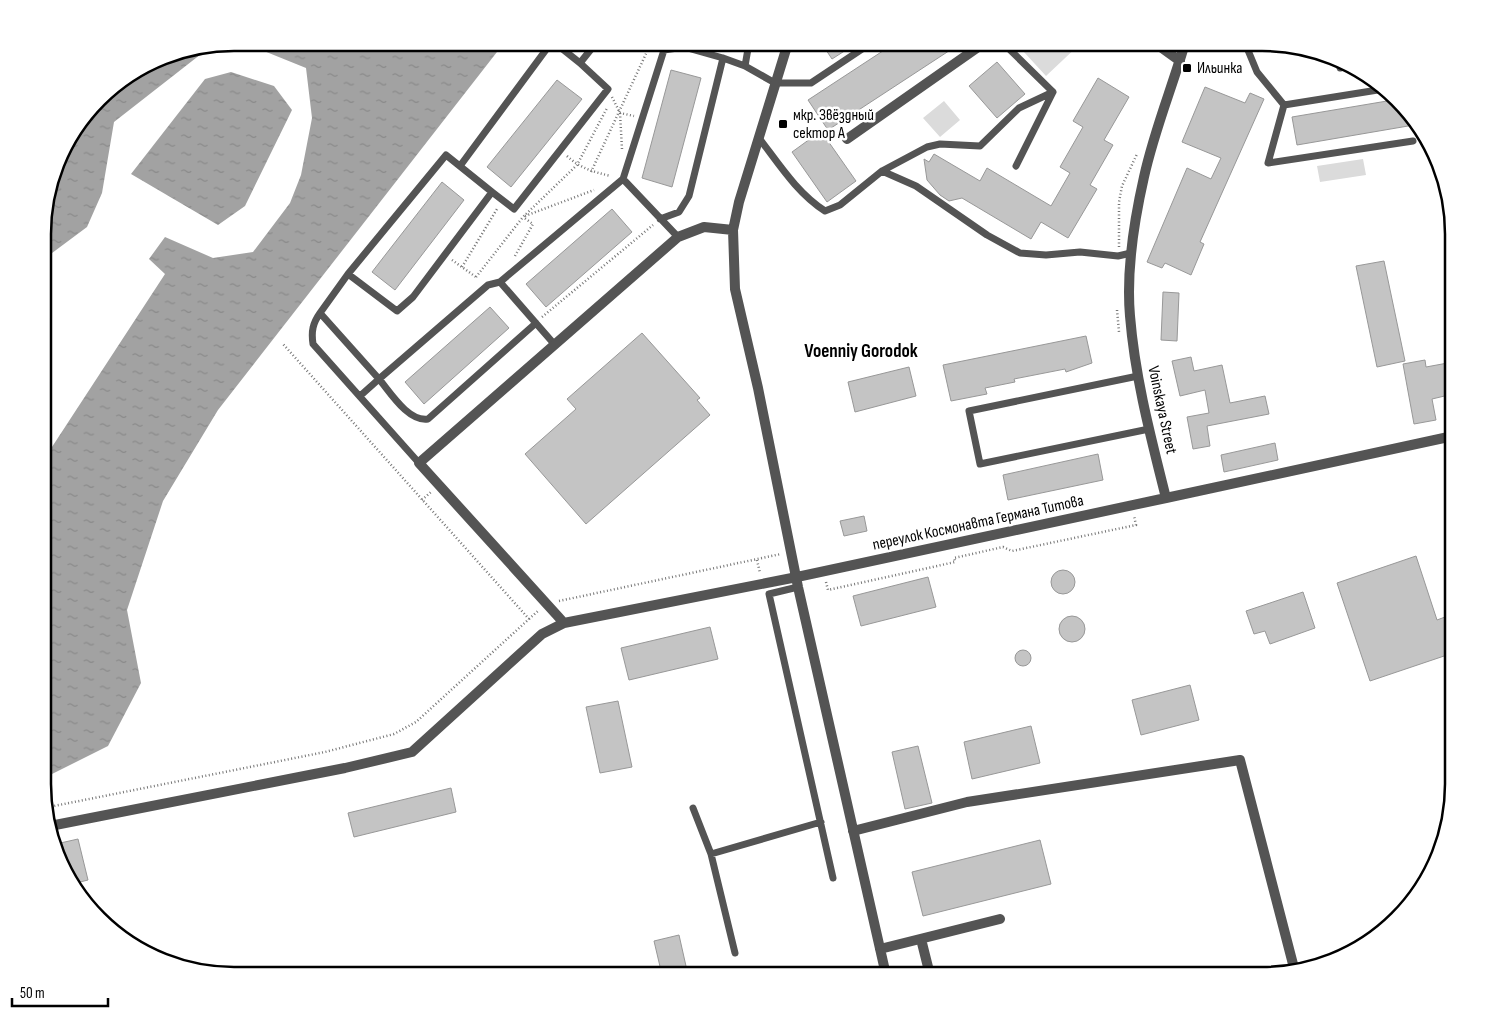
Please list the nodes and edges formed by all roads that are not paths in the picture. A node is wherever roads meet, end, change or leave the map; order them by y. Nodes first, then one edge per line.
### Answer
1 (545, 51) edge
2 (565, 51) edge
3 (590, 51) edge
4 (664, 51) edge
5 (702, 51) edge
6 (748, 51) edge
7 (785, 51) edge
8 (859, 51) edge
9 (969, 51) edge
10 (1011, 51) edge
11 (1166, 51) edge
12 (1183, 51) edge
13 (1249, 51) edge
14 (723, 58) junction
15 (1180, 61) junction
16 (580, 63) junction
17 (745, 66) junction
18 (775, 83) junction
19 (1375, 90) edge
20 (1053, 92) junction
21 (1284, 105) junction
22 (759, 138) junction
23 (847, 139) dead end
24 (1413, 140) dead end
25 (460, 166) junction
26 (1016, 166) dead end
27 (882, 171) junction
28 (623, 179) junction
29 (492, 192) junction
30 (660, 219) junction
31 (733, 230) junction
32 (678, 238) junction
33 (1131, 253) junction
34 (348, 274) junction
35 (500, 282) junction
36 (320, 313) junction
37 (536, 322) junction
38 (555, 345) junction
39 (1138, 376) junction
40 (378, 379) junction
41 (360, 396) junction
42 (1149, 429) junction
43 (1445, 438) edge
44 (420, 463) junction
45 (1166, 498) junction
46 (798, 582) junction
47 (564, 623) junction
48 (693, 808) dead end
49 (821, 822) junction
50 (56, 825) edge
51 (853, 831) junction
52 (711, 854) junction
53 (833, 878) dead end
54 (1000, 919) dead end
55 (921, 938) junction
56 (880, 949) junction
57 (735, 953) dead end
58 (1293, 964) edge
59 (884, 967) edge
60 (928, 967) edge

1 - 25 lane
2 - 16 lane
3 - 16 lane
4 - 28 lane
5 - 14 lane
6 - 17 lane
7 - 18 street
8 - 18 lane
9 - 23 street
10 - 20 lane
11 - 15 street
12 - 15 street, Voinskaya Street
13 - 21 lane
14 - 17 lane
14 - 30 lane
15 - 33 street, Voinskaya Street
16 - 29 lane
17 - 18 lane
18 - 22 street
19 - 21 lane
20 - 26 lane
20 - 27 lane
21 - 24 lane
22 - 27 lane
22 - 31 street
25 - 29 lane
25 - 34 lane
27 - 33 lane
28 - 30 lane
28 - 35 lane
29 - 34 lane
30 - 32 lane
31 - 32 street
31 - 46 street
32 - 38 street
33 - 39 street, Voinskaya Street
34 - 36 lane
35 - 37 lane
35 - 40 lane
36 - 40 lane
36 - 41 lane
37 - 38 lane
37 - 40 lane
38 - 44 street
39 - 42 street, Voinskaya Street
39 - 42 lane
40 - 41 lane
41 - 44 lane
42 - 45 street, Voinskaya Street
43 - 45 street
44 - 47 street
45 - 46 street, переулок Космонавта Германа Титова
46 - 47 street, переулок Космонавта Германа Титова
46 - 49 lane
46 - 51 street
47 - 50 street, переулок Космонавта Германа Титова
48 - 52 lane
49 - 52 lane
49 - 53 lane
51 - 56 street
51 - 58 street
52 - 57 lane
54 - 55 street
55 - 56 street
55 - 60 street
56 - 59 street

